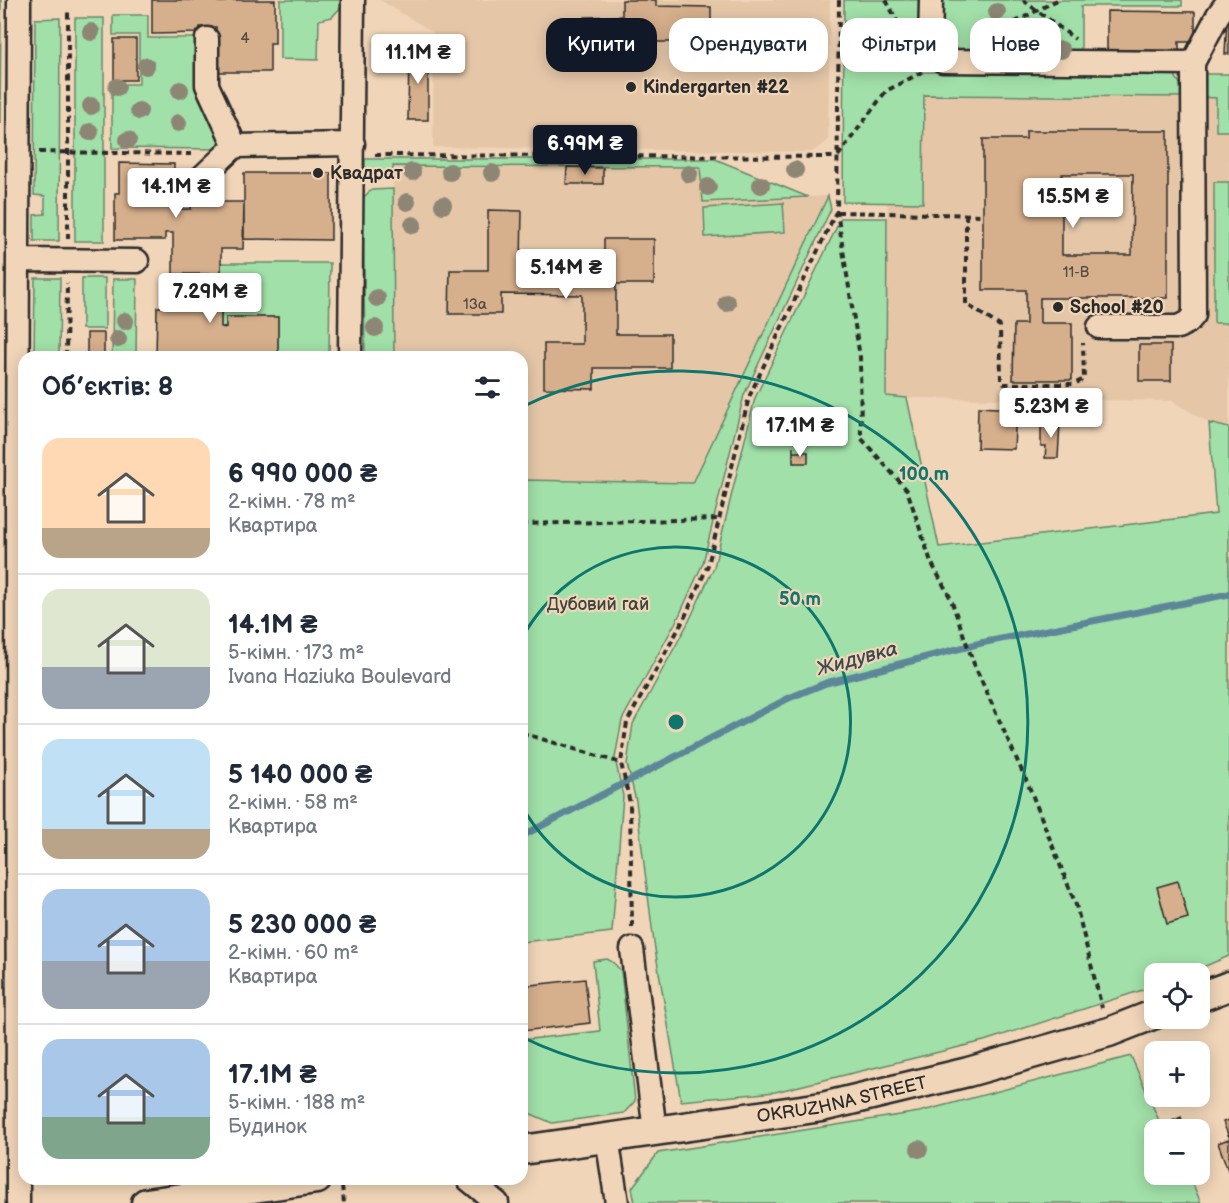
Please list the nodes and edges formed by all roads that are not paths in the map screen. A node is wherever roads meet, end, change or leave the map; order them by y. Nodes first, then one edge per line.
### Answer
1 (19, 0) edge
2 (353, 0) edge
3 (931, 0) edge
4 (1229, 0) edge
5 (207, 39) dead end
6 (1193, 63) junction
7 (353, 149) junction
8 (231, 150) junction
9 (9, 151) edge
10 (186, 192) dead end
11 (18, 260) junction
12 (137, 261) dead end
13 (1100, 327) road end
14 (350, 351) edge
15 (14, 494) edge
16 (632, 949) road end
17 (1229, 986) edge
18 (1210, 993) edge
19 (1144, 1018) edge
20 (655, 1131) junction
21 (607, 1137) junction
22 (528, 1149) edge
23 (274, 1185) edge
24 (475, 1185) edge
25 (18, 1203) edge
26 (146, 1203) edge
27 (497, 1203) edge
28 (617, 1203) edge

1 - 9 street
2 - 7 street
3 - 6 street
4 - 6 street
5 - 8 street
6 - 13 street
7 - 8 street
7 - 14 street
8 - 10 street
9 - 11 street
11 - 12 street
11 - 15 street
15 - 25 street
16 - 20 street
17 - 18 main road
19 - 20 main road, OKRUZHNA STREET
20 - 21 main road, OKRUZHNA STREET
21 - 22 main road, OKRUZHNA STREET
21 - 28 street
23 - 26 main road
24 - 27 street

